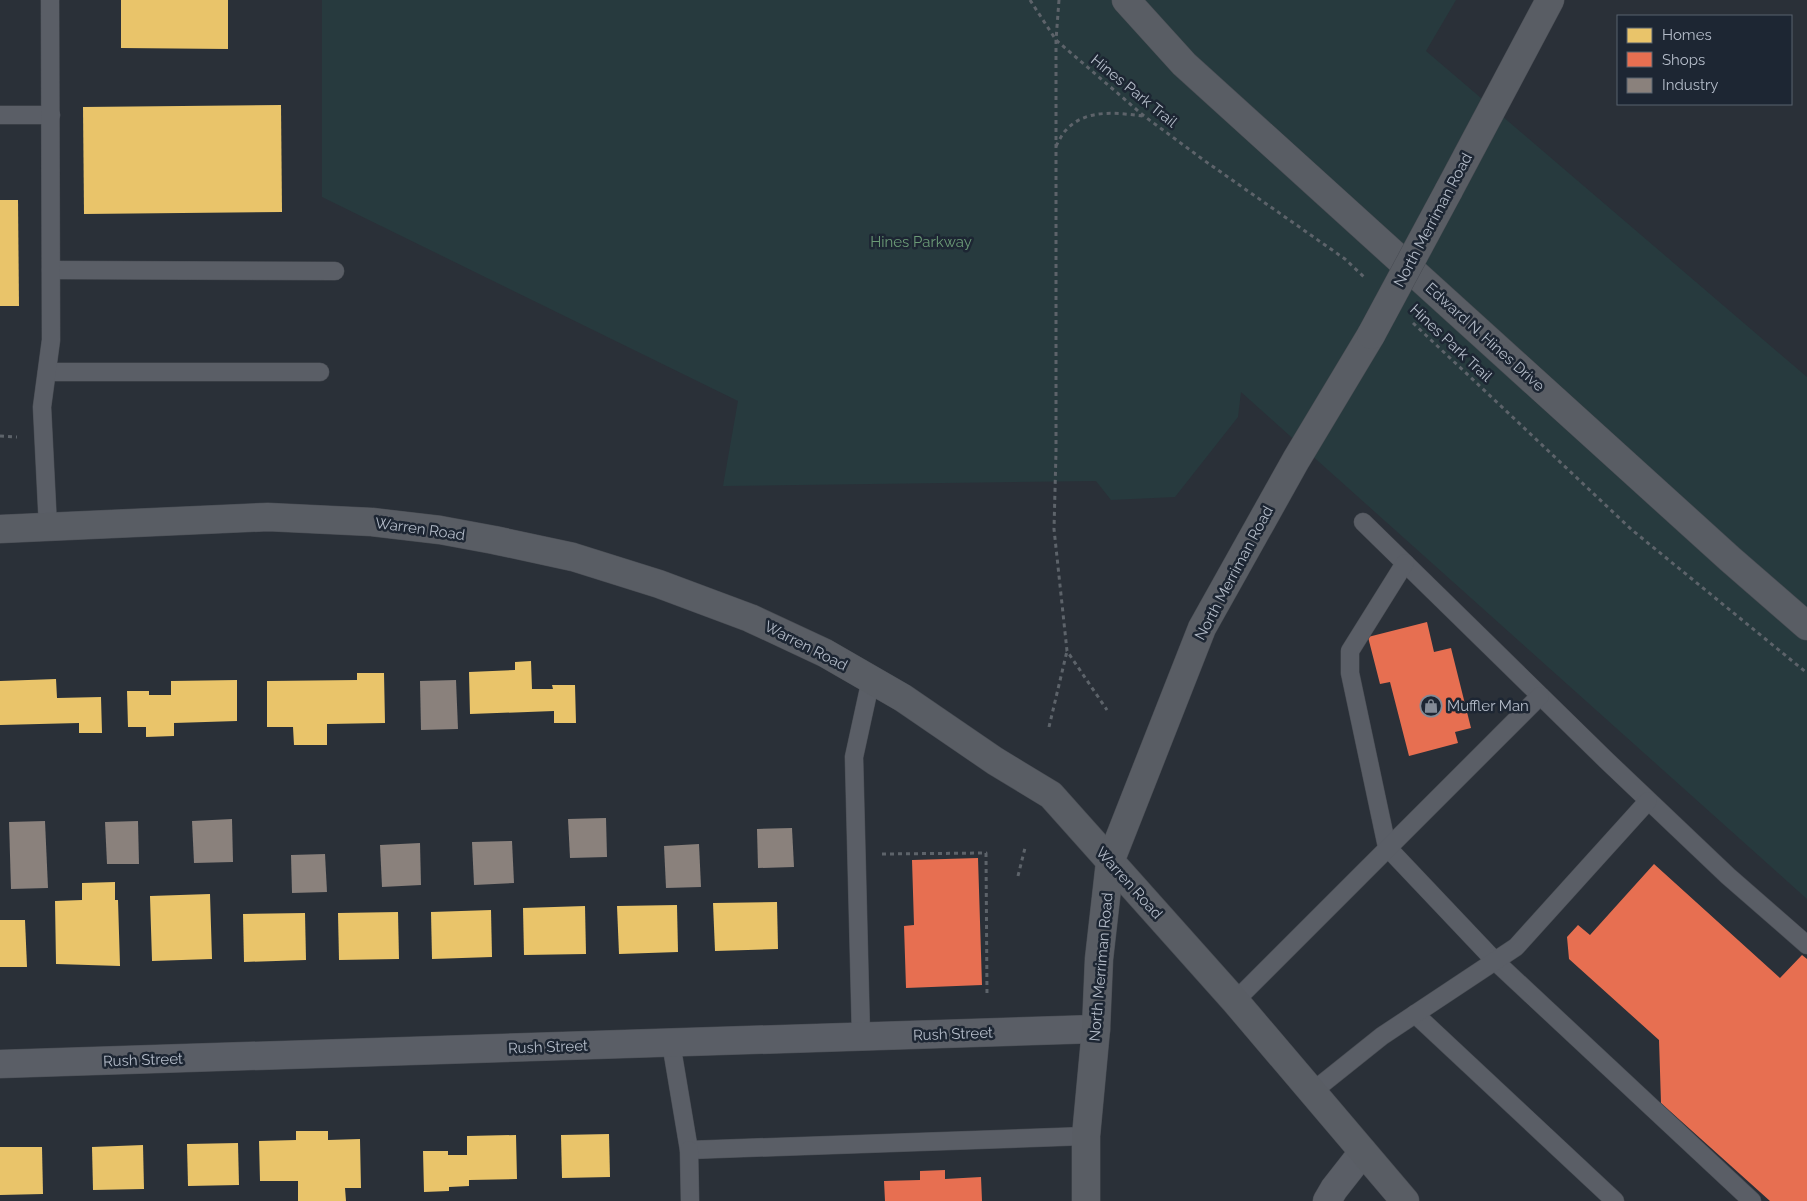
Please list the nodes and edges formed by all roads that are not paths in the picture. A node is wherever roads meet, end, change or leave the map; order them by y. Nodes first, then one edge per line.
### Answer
1 (50, 0) edge
2 (1126, 0) edge
3 (1550, 0) edge
4 (0, 115) edge
5 (50, 115) junction
6 (51, 270) junction
7 (335, 271) dead end
8 (47, 372) junction
9 (320, 372) dead end
10 (1362, 522) dead end
11 (48, 527) junction
12 (0, 529) edge
13 (1405, 563) junction
14 (1807, 626) edge
15 (871, 680) junction
16 (1540, 696) junction
17 (1648, 801) junction
18 (1387, 848) junction
19 (1110, 862) junction
20 (1807, 946) edge
21 (1495, 961) junction
22 (1234, 1001) junction
23 (1415, 1014) junction
24 (1096, 1029) junction
25 (861, 1036) junction
26 (671, 1043) junction
27 (0, 1064) edge
28 (1312, 1092) junction
29 (1086, 1136) junction
30 (689, 1150) junction
31 (1362, 1152) junction
32 (690, 1201) edge
33 (1086, 1201) edge
34 (1327, 1201) edge
35 (1405, 1201) edge
36 (1615, 1201) edge
37 (1752, 1201) edge

1 - 5 lane
2 - 14 main road, Edward N. Hines Drive
3 - 19 main road, North Merriman Road, bridge
4 - 5 lane
5 - 6 lane
6 - 7 lane
6 - 8 lane
8 - 9 lane
8 - 11 lane
10 - 13 lane
11 - 12 main road, Warren Road
11 - 15 main road, Warren Road
13 - 16 lane
13 - 18 lane
15 - 19 main road, Warren Road
15 - 25 lane
16 - 17 lane
16 - 18 lane
17 - 20 lane
17 - 21 lane
18 - 21 lane
18 - 22 lane
19 - 22 main road, Warren Road
19 - 24 main road, North Merriman Road
21 - 23 lane
21 - 37 lane
22 - 28 main road, Warren Road
23 - 28 lane
23 - 36 lane
24 - 25 street, Rush Street
24 - 29 main road, North Merriman Road
25 - 26 street, Rush Street
26 - 27 street, Rush Street
26 - 30 lane
28 - 31 main road, Warren Road
29 - 30 lane
29 - 33 main road, North Merriman Road
30 - 32 lane
31 - 34 street
31 - 35 main road, Warren Road

